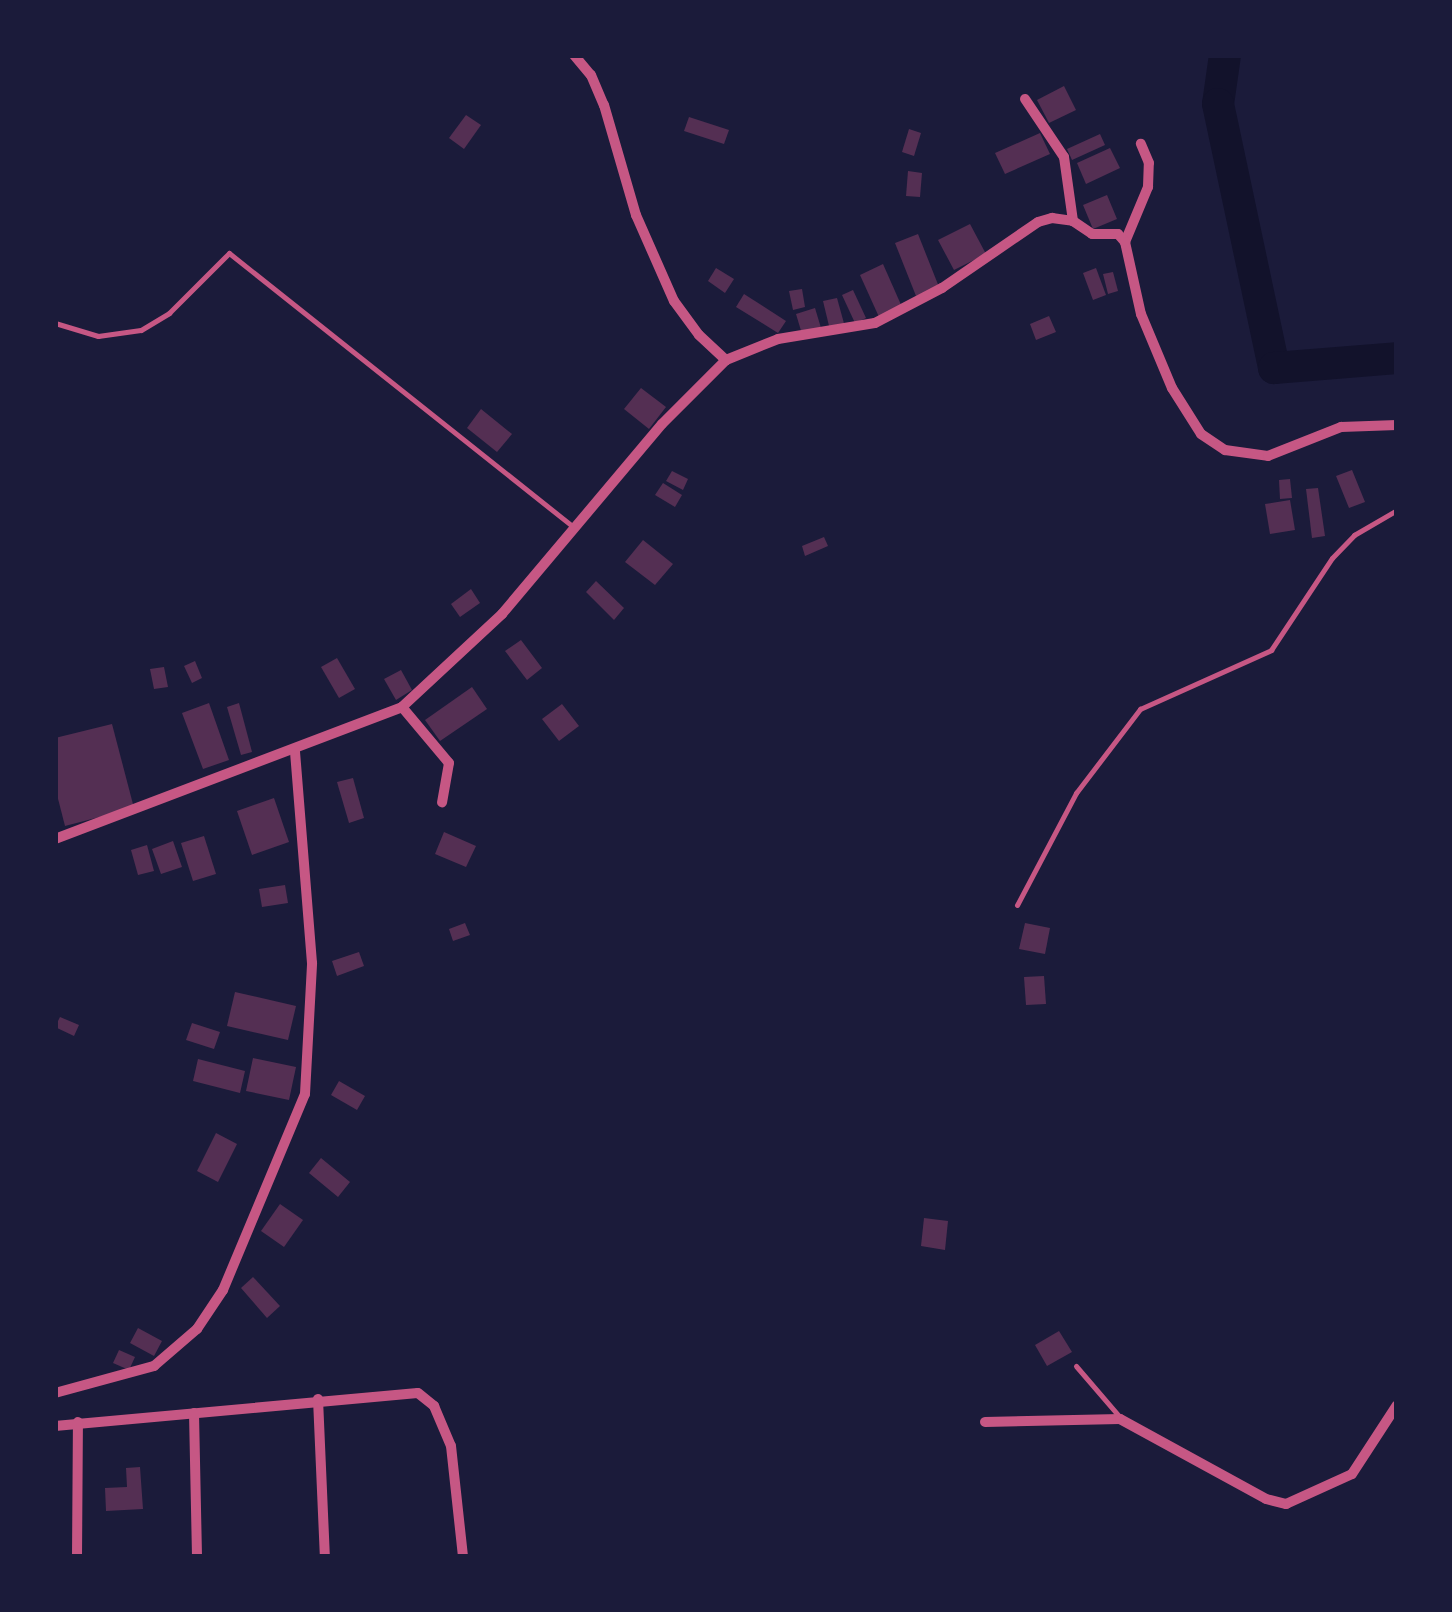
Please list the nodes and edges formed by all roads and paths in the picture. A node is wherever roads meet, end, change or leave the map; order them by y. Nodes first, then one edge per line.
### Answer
1 (574, 55) edge
2 (1025, 99) dead end
3 (1141, 144) dead end
4 (1073, 221) junction
5 (1125, 242) junction
6 (55, 322) edge
7 (726, 360) junction
8 (1397, 425) edge
9 (1397, 510) edge
10 (574, 528) junction
11 (402, 707) junction
12 (295, 750) junction
13 (442, 802) dead end
14 (55, 840) edge
15 (1017, 905) dead end
16 (1076, 1366) dead end
17 (55, 1393) edge
18 (318, 1399) junction
19 (1397, 1405) edge
20 (194, 1413) junction
21 (1120, 1419) junction
22 (78, 1422) junction
23 (985, 1422) dead end
24 (55, 1426) edge
25 (77, 1557) edge
26 (198, 1557) edge
27 (325, 1557) edge
28 (463, 1557) edge

1 - 7 street
2 - 4 street
3 - 5 street
4 - 5 street
4 - 7 street
5 - 8 street
6 - 10 lane
7 - 10 street
9 - 15 lane
10 - 11 street
11 - 12 street
11 - 13 street
12 - 14 street
12 - 17 street
16 - 21 lane
18 - 20 street
18 - 27 street
18 - 28 street
19 - 21 street
20 - 22 street
20 - 26 street
21 - 23 street
22 - 24 street
22 - 25 street

